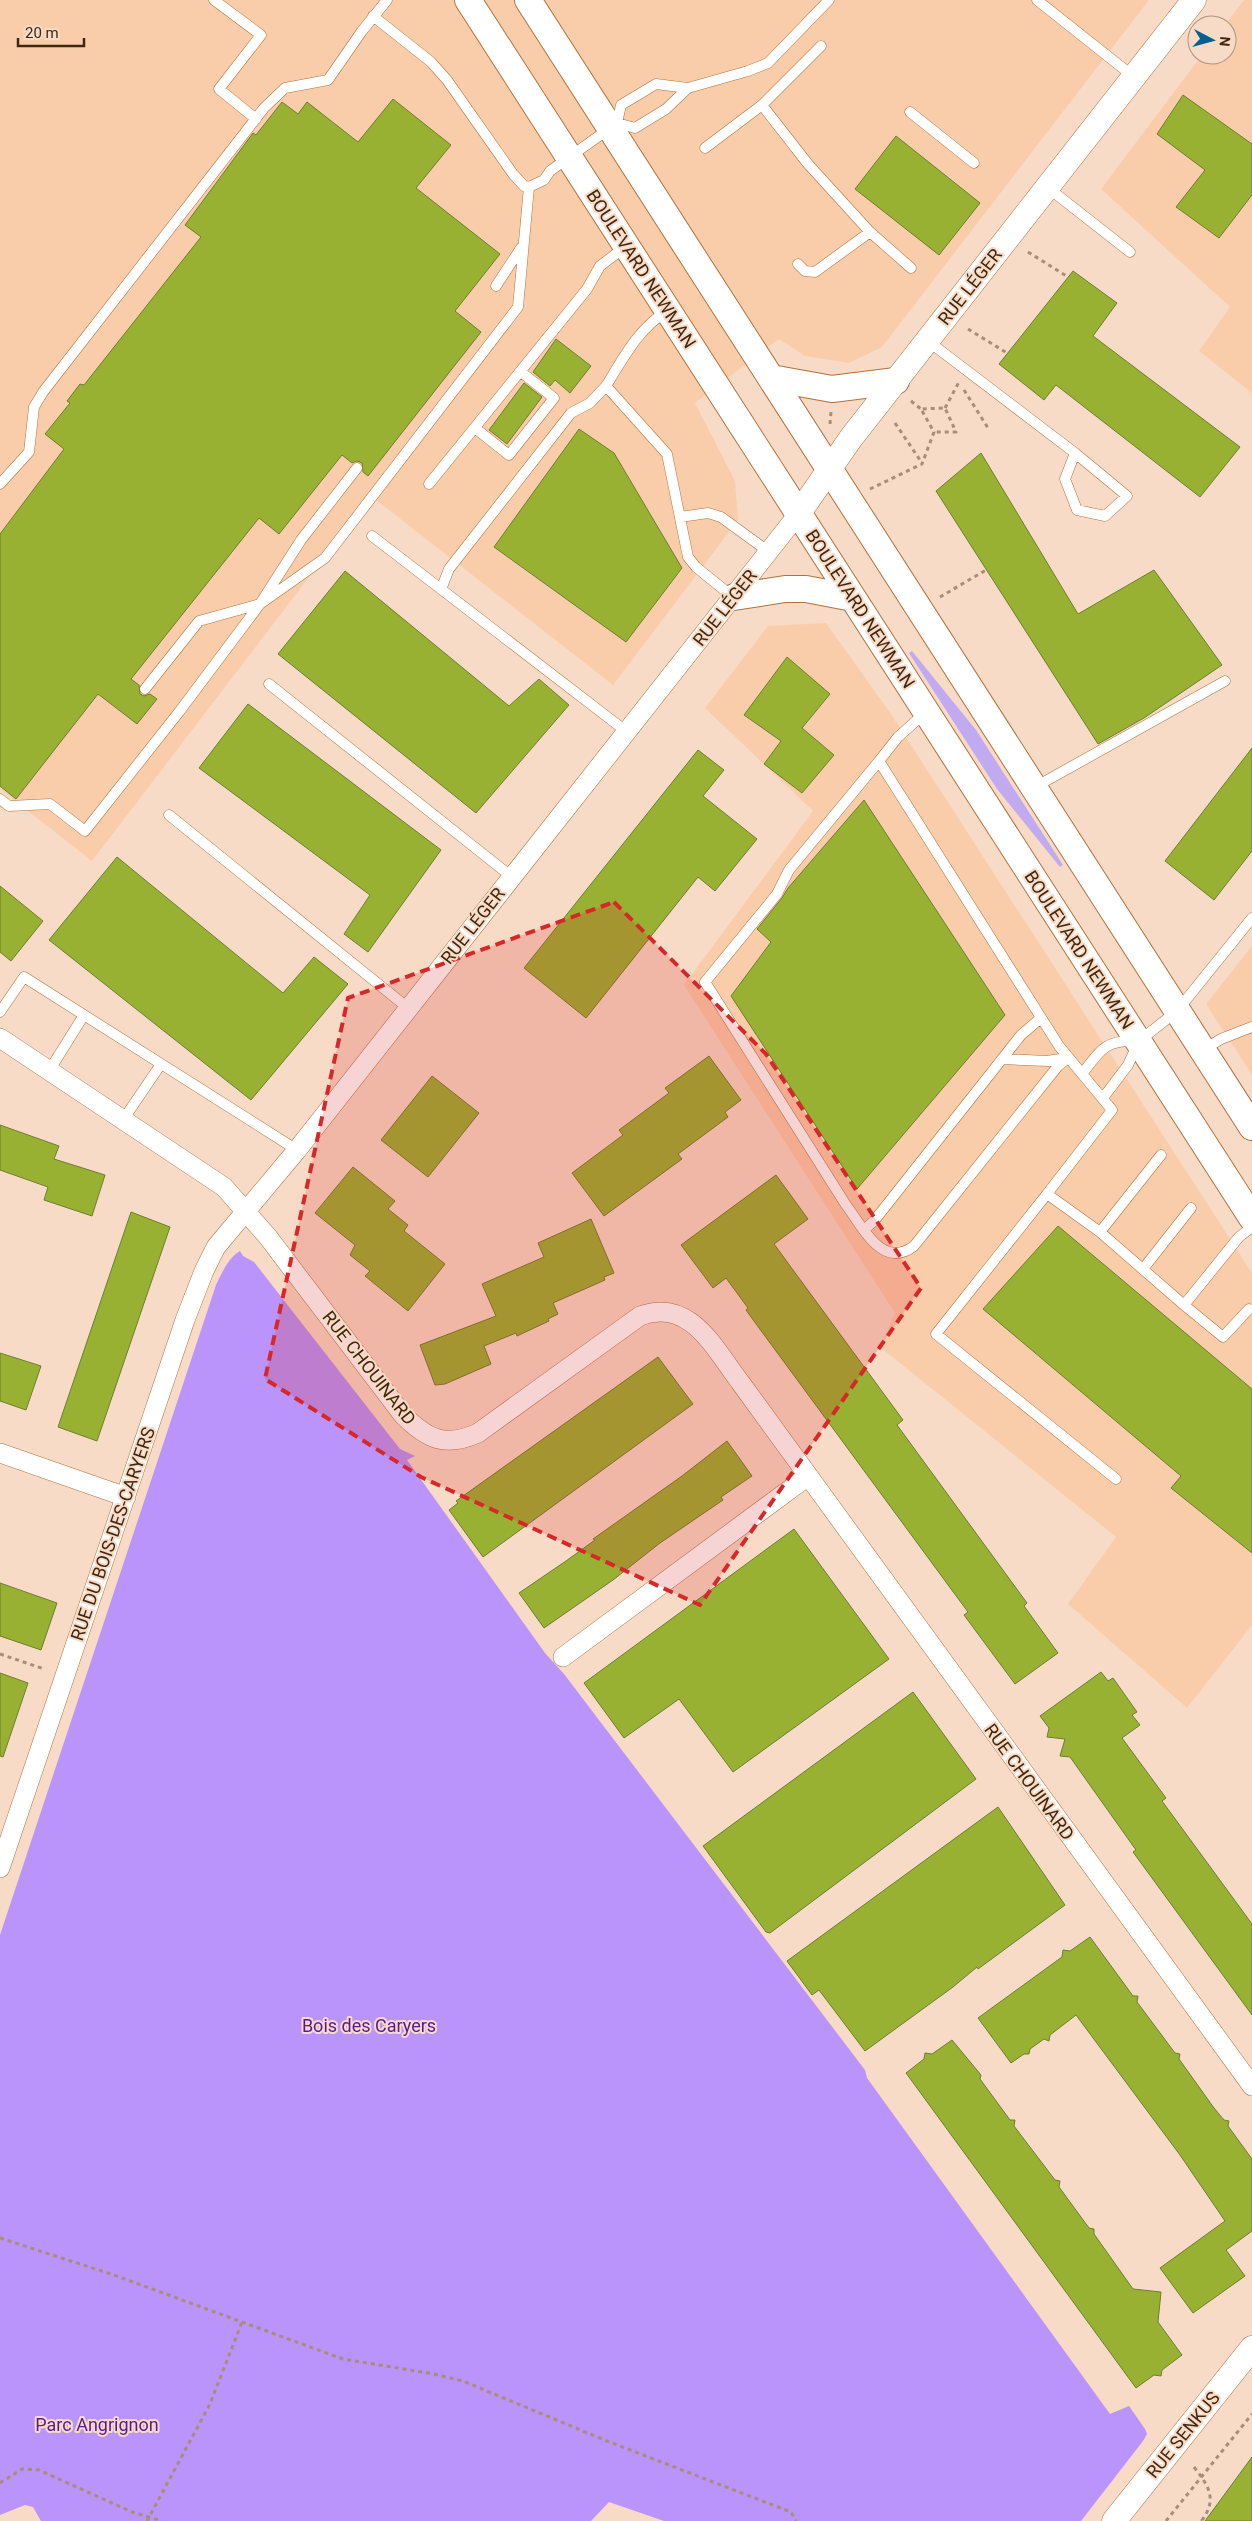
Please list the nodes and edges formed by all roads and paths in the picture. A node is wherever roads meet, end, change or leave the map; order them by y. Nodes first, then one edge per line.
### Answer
1 (214, 0) edge
2 (387, 0) edge
3 (468, 0) edge
4 (829, 0) edge
5 (1037, 0) edge
6 (1194, 0) edge
7 (535, 6) edge
8 (373, 16) junction
9 (821, 46) dead end
10 (1134, 77) junction
11 (688, 88) junction
12 (762, 105) junction
13 (910, 112) dead end
14 (256, 119) junction
15 (613, 125) junction
16 (705, 148) dead end
17 (569, 157) junction
18 (974, 163) dead end
19 (529, 187) junction
20 (1047, 187) junction
21 (870, 232) junction
22 (524, 242) junction
23 (626, 246) junction
24 (1028, 252) dead end
25 (1130, 252) dead end
26 (798, 264) dead end
27 (911, 268) dead end
28 (1068, 277) dead end
29 (496, 286) dead end
30 (667, 311) junction
31 (968, 329) dead end
32 (928, 341) junction
33 (1007, 353) dead end
34 (521, 372) junction
35 (952, 377) dead end
36 (771, 378) junction
37 (958, 382) junction
38 (606, 386) junction
39 (904, 391) junction
40 (945, 408) junction
41 (921, 409) junction
42 (895, 423) dead end
43 (475, 428) junction
44 (988, 428) dead end
45 (934, 432) junction
46 (1075, 453) junction
47 (922, 464) junction
48 (357, 468) dead end
49 (830, 469) junction
50 (0, 484) edge
51 (429, 484) dead end
52 (870, 490) dead end
53 (798, 513) junction
54 (680, 517) junction
55 (372, 536) dead end
56 (769, 552) junction
57 (986, 570) dead end
58 (442, 587) junction
59 (734, 597) junction
60 (853, 598) junction
61 (937, 599) dead end
62 (260, 604) junction
63 (1225, 681) dead end
64 (269, 684) dead end
65 (145, 690) dead end
66 (926, 711) junction
67 (627, 732) junction
68 (879, 761) junction
69 (1035, 787) junction
70 (0, 799) edge
71 (170, 815) dead end
72 (512, 878) junction
73 (1252, 918) edge
74 (408, 1008) junction
75 (1178, 1011) junction
76 (0, 1012) edge
77 (84, 1015) junction
78 (1041, 1018) junction
79 (1252, 1027) edge
80 (0, 1038) edge
81 (1139, 1041) junction
82 (1202, 1051) junction
83 (1068, 1058) junction
84 (1002, 1060) junction
85 (161, 1064) junction
86 (49, 1070) junction
87 (1082, 1074) junction
88 (1103, 1098) junction
89 (123, 1120) junction
90 (1252, 1127) edge
91 (297, 1150) junction
92 (1161, 1155) dead end
93 (1048, 1194) junction
94 (1191, 1208) dead end
95 (247, 1211) junction
96 (1252, 1218) edge
97 (1252, 1227) edge
98 (864, 1230) junction
99 (1100, 1232) junction
100 (1143, 1269) junction
101 (1184, 1305) junction
102 (1250, 1310) dead end
103 (0, 1453) edge
104 (808, 1476) junction
105 (1116, 1479) dead end
106 (126, 1496) junction
107 (0, 1654) edge
108 (564, 1657) dead end
109 (44, 1669) dead end
110 (0, 1868) edge
111 (1252, 2086) edge
112 (0, 2238) edge
113 (242, 2322) junction
114 (1252, 2348) edge
115 (1252, 2414) edge
116 (1194, 2467) dead end
117 (1201, 2477) junction
118 (0, 2483) edge
119 (148, 2519) edge
120 (162, 2521) edge
121 (796, 2521) edge
122 (1114, 2521) edge
123 (1166, 2521) edge
124 (1203, 2521) edge

1 - 14 lane
2 - 8 lane
3 - 17 main road, BOULEVARD NEWMAN
4 - 11 lane
5 - 10 lane
6 - 10 street, RUE LÉGER
7 - 15 main road
8 - 14 lane
8 - 19 lane
9 - 12 lane
10 - 20 street, RUE LÉGER
11 - 15 lane
11 - 15 lane
12 - 16 lane
12 - 21 lane
13 - 18 lane
14 - 50 lane
15 - 17 lane
15 - 36 main road
17 - 19 lane
17 - 23 main road, BOULEVARD NEWMAN
19 - 22 lane
20 - 25 lane
20 - 32 street, RUE LÉGER
21 - 26 lane
21 - 27 lane
22 - 29 lane
22 - 62 lane
23 - 30 main road, BOULEVARD NEWMAN
23 - 34 lane
24 - 28 path
30 - 38 lane
30 - 53 main road, BOULEVARD NEWMAN
31 - 33 path
32 - 39 street, RUE LÉGER
32 - 46 lane
34 - 43 lane
34 - 43 lane
35 - 37 path
36 - 39 main road
36 - 49 main road
37 - 40 path
37 - 44 path
38 - 54 lane
38 - 58 lane
39 - 41 path
39 - 49 street, RUE LÉGER
40 - 41 path
40 - 45 path
41 - 45 path
42 - 47 path
43 - 51 lane
45 - 47 path
46 - 46 lane
47 - 52 path
48 - 62 lane
49 - 53 street, RUE LÉGER
49 - 69 main road
53 - 56 street, RUE LÉGER
53 - 60 main road, BOULEVARD NEWMAN
54 - 56 lane
54 - 59 lane
55 - 58 lane
56 - 59 street, RUE LÉGER
57 - 61 path
58 - 67 lane
59 - 60 main road
59 - 67 street, RUE LÉGER
60 - 66 main road, BOULEVARD NEWMAN
62 - 65 lane
62 - 70 lane
63 - 69 lane
64 - 72 lane
66 - 68 lane
66 - 81 main road, BOULEVARD NEWMAN
67 - 72 street, RUE LÉGER
68 - 78 lane
68 - 98 lane
69 - 75 main road
71 - 74 lane
72 - 74 street, RUE LÉGER
73 - 75 lane
74 - 91 street, RUE LÉGER
75 - 81 lane
75 - 82 main road
76 - 77 lane
77 - 85 lane
77 - 86 lane
78 - 83 lane
78 - 84 lane
79 - 82 lane
80 - 86 street, RUE CHOUINARD
81 - 87 lane
81 - 88 lane
81 - 96 main road, BOULEVARD NEWMAN
82 - 90 main road
83 - 84 lane
83 - 87 lane
83 - 98 lane
84 - 98 lane
85 - 89 lane
85 - 91 lane
86 - 89 street, RUE CHOUINARD
87 - 88 lane
88 - 93 lane
89 - 95 street, RUE CHOUINARD
91 - 95 street, RUE LÉGER
92 - 99 lane
93 - 99 lane
93 - 105 lane
94 - 100 lane
95 - 104 street, RUE CHOUINARD
95 - 106 street, RUE DU BOIS-DES-CARYERS
97 - 101 lane
99 - 100 lane
100 - 101 lane
101 - 102 lane
103 - 106 street
104 - 108 street
104 - 111 street, RUE CHOUINARD
106 - 110 street, RUE DU BOIS-DES-CARYERS
107 - 109 path
112 - 113 path
113 - 119 path
113 - 121 path
114 - 122 street, RUE SENKUS
115 - 117 path
116 - 117 path
117 - 123 path
117 - 124 path
118 - 119 path
119 - 120 path

